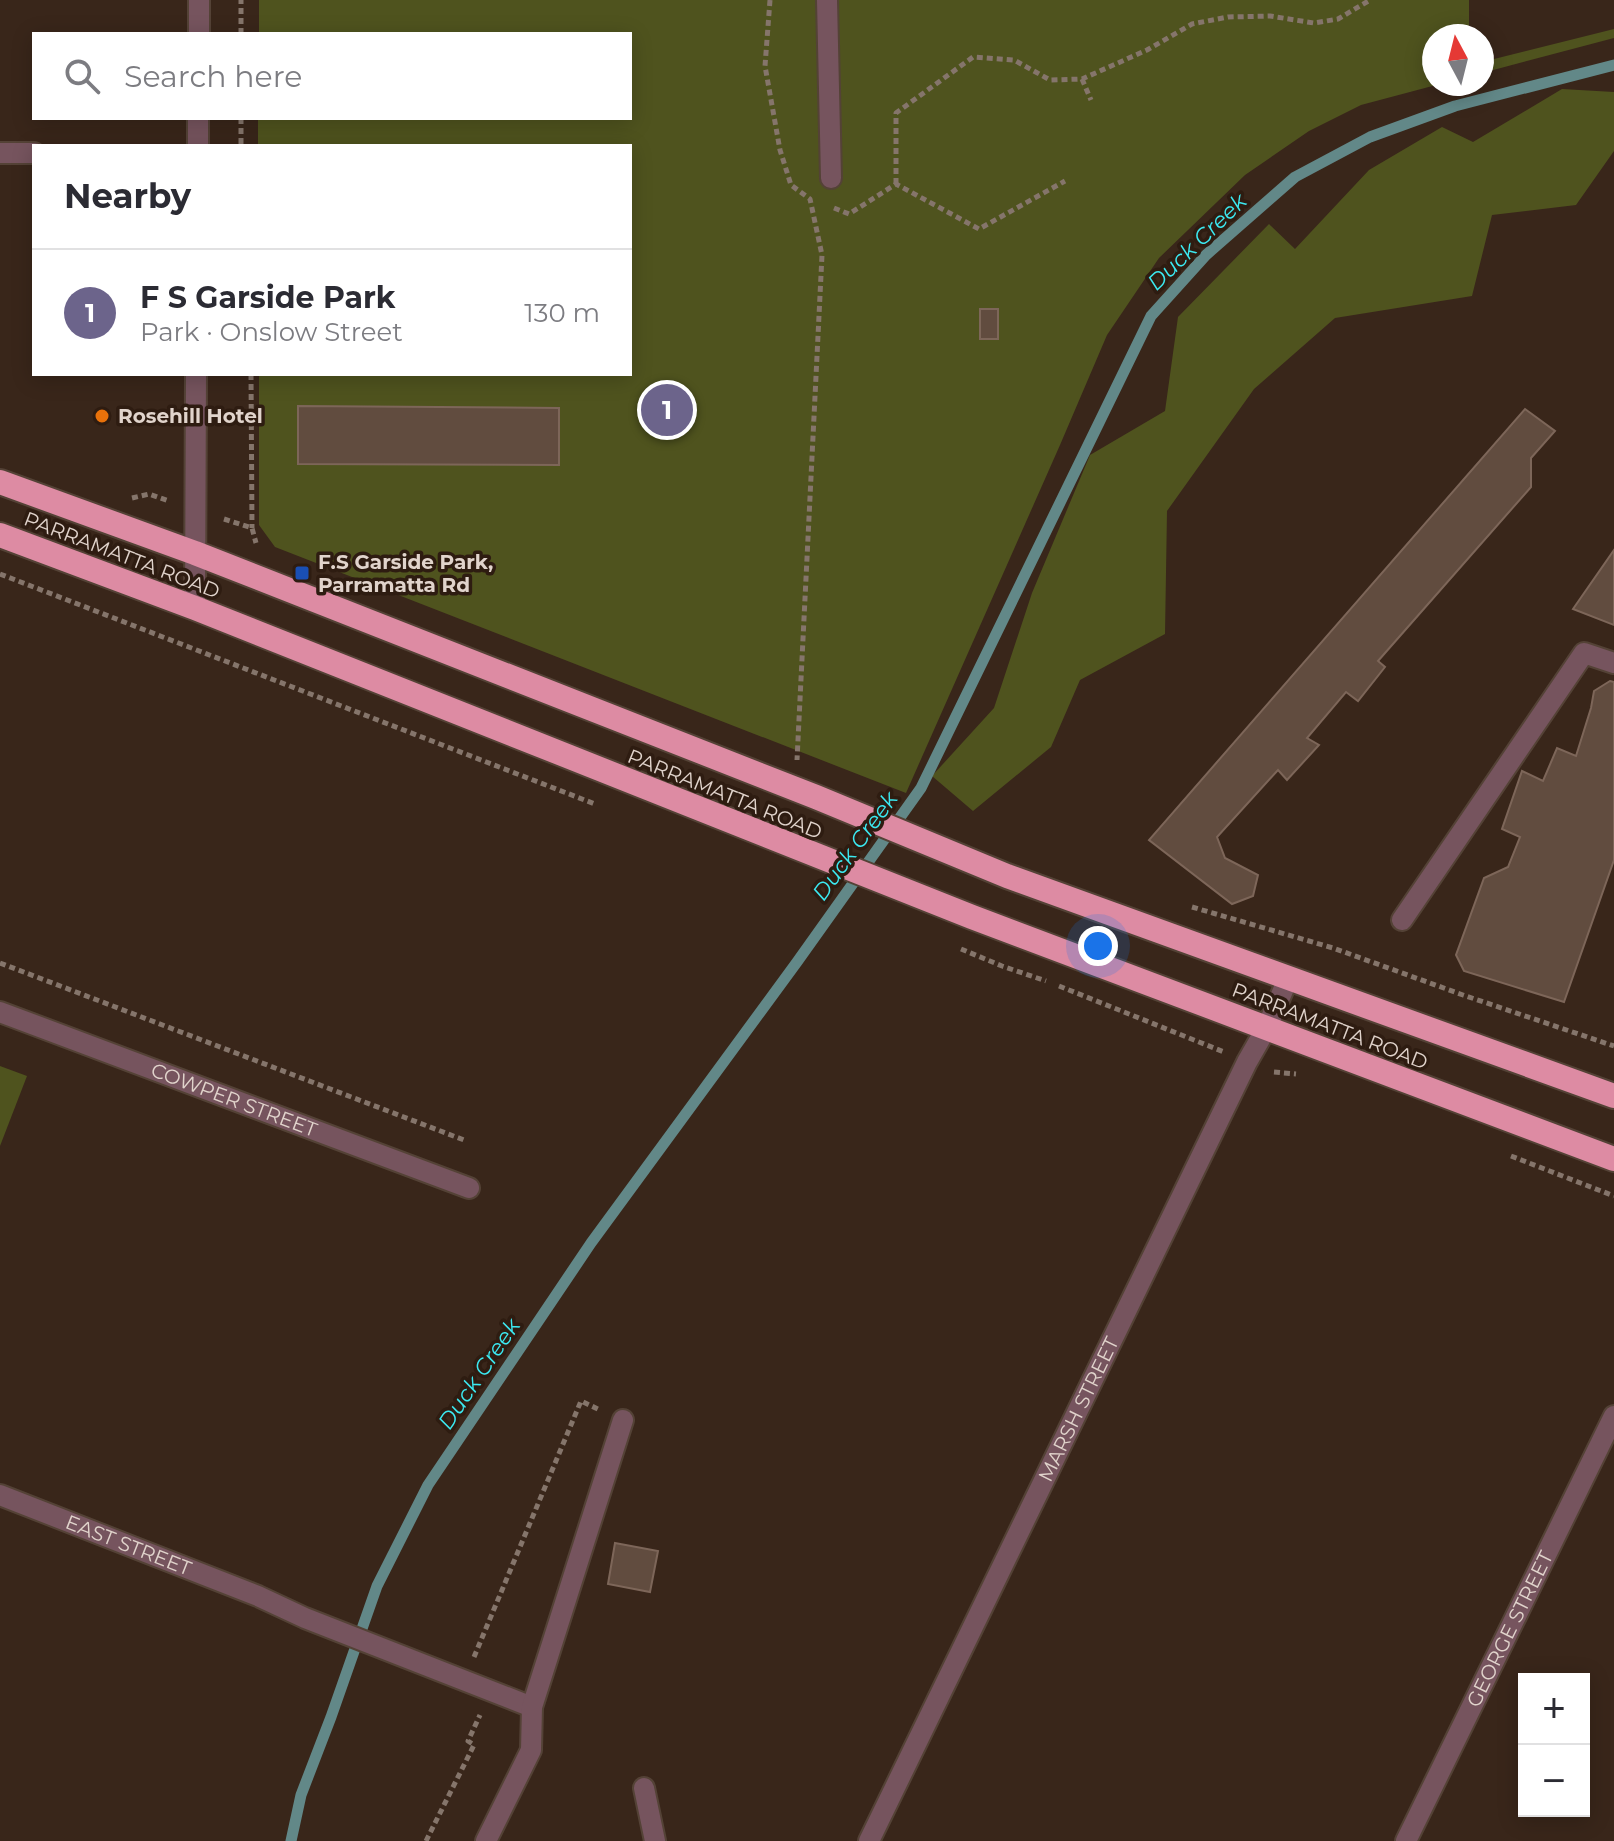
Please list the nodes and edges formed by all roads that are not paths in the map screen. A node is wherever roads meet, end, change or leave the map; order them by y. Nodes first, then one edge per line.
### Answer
1 (199, 0) edge
2 (827, 0) edge
3 (199, 32) edge
4 (198, 120) edge
5 (198, 144) edge
6 (0, 153) edge
7 (32, 153) edge
8 (831, 178) dead end
9 (196, 376) edge
10 (0, 482) edge
11 (0, 535) edge
12 (195, 553) junction
13 (195, 608) junction
14 (1614, 663) edge
15 (1402, 920) dead end
16 (1288, 979) junction
17 (0, 1012) edge
18 (1267, 1027) junction
19 (1614, 1096) edge
20 (1614, 1159) edge
21 (469, 1188) dead end
22 (1614, 1416) edge
23 (623, 1420) road end
24 (0, 1495) edge
25 (532, 1707) junction
26 (644, 1788) dead end
27 (486, 1841) edge
28 (655, 1841) edge
29 (869, 1841) edge
30 (1406, 1841) edge

1 - 3 street
2 - 8 street
4 - 5 street
6 - 7 street
9 - 12 street
10 - 12 highway, PARRAMATTA ROAD
11 - 13 highway, PARRAMATTA ROAD
12 - 13 street
12 - 16 highway, PARRAMATTA ROAD
13 - 18 highway, PARRAMATTA ROAD
14 - 15 street
16 - 18 street, MARSH STREET
16 - 19 highway, PARRAMATTA ROAD
17 - 21 street, COWPER STREET
18 - 20 highway, PARRAMATTA ROAD
18 - 29 street, MARSH STREET
22 - 30 street, GEORGE STREET
23 - 25 street
24 - 25 street, EAST STREET
25 - 27 street
26 - 28 street

